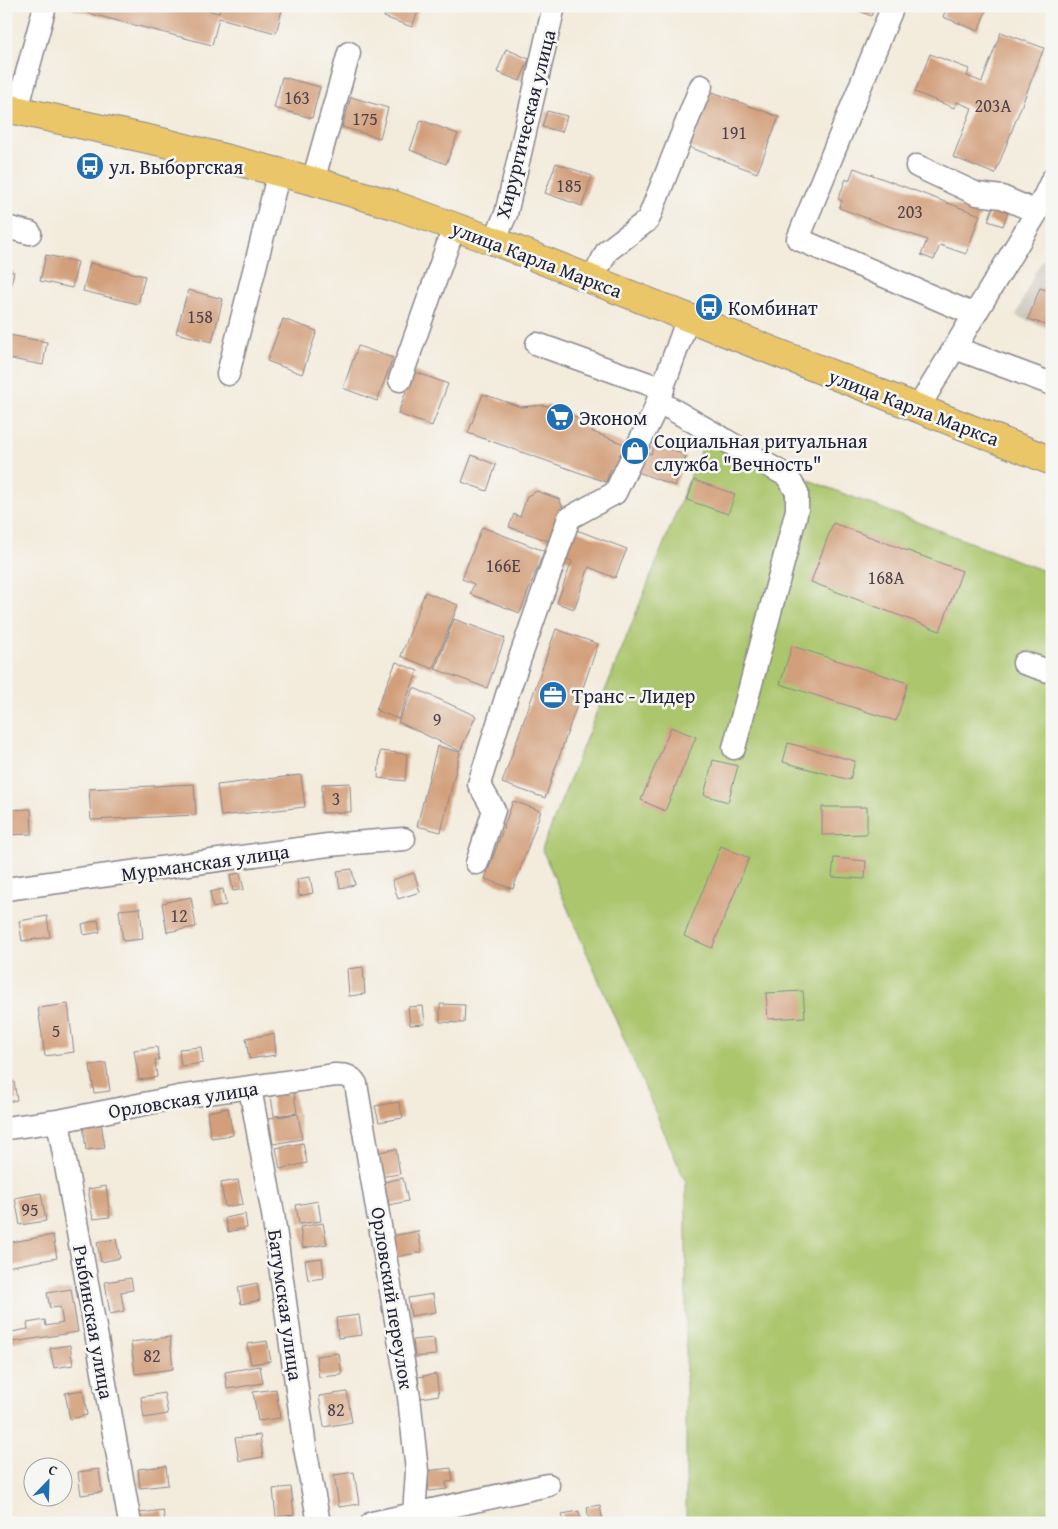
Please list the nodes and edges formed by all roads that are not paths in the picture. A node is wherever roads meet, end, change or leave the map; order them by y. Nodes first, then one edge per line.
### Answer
1 (45, 6) edge
2 (554, 6) edge
3 (893, 6) edge
4 (349, 53) dead end
5 (701, 86) dead end
6 (12, 109) edge
7 (916, 166) dead end
8 (279, 172) junction
9 (1052, 180) edge
10 (313, 181) junction
11 (1037, 212) junction
12 (6, 227) edge
13 (454, 227) junction
14 (30, 233) dead end
15 (494, 241) junction
16 (592, 280) junction
17 (975, 316) junction
18 (688, 318) junction
19 (537, 344) dead end
20 (955, 348) junction
21 (228, 374) dead end
22 (400, 380) dead end
23 (1052, 384) edge
24 (661, 395) junction
25 (918, 408) junction
26 (1052, 461) edge
27 (1024, 663) dead end
28 (1052, 672) edge
29 (734, 748) dead end
30 (404, 838) dead end
31 (477, 863) dead end
32 (6, 889) edge
33 (356, 1084) joint
34 (250, 1088) junction
35 (58, 1121) junction
36 (6, 1128) edge
37 (548, 1485) dead end
38 (414, 1514) junction
39 (130, 1523) edge
40 (319, 1523) edge
41 (372, 1523) edge

1 - 6 street
2 - 15 street, Хирургическая улица
3 - 17 street
4 - 10 street
5 - 16 street
6 - 8 highway, улица Карла Маркса
7 - 11 street
8 - 10 highway, улица Карла Маркса
8 - 21 street
9 - 11 street
10 - 13 highway, улица Карла Маркса
11 - 17 street
12 - 14 street
13 - 15 highway, улица Карла Маркса
13 - 22 street
15 - 16 highway, улица Карла Маркса
16 - 18 highway, улица Карла Маркса
17 - 20 street
18 - 24 street
18 - 25 highway, улица Карла Маркса
19 - 24 street
20 - 23 street
20 - 25 street
24 - 29 street
24 - 31 street
25 - 26 highway, улица Карла Маркса
27 - 28 street
30 - 32 street, Мурманская улица
33 - 34 street, Орловская улица
33 - 38 street, Орловский переулок
34 - 35 street, Орловская улица
34 - 40 street, Батумская улица
35 - 36 street, Орловская улица
35 - 39 street, Рыбинская улица
37 - 38 street
38 - 41 street

